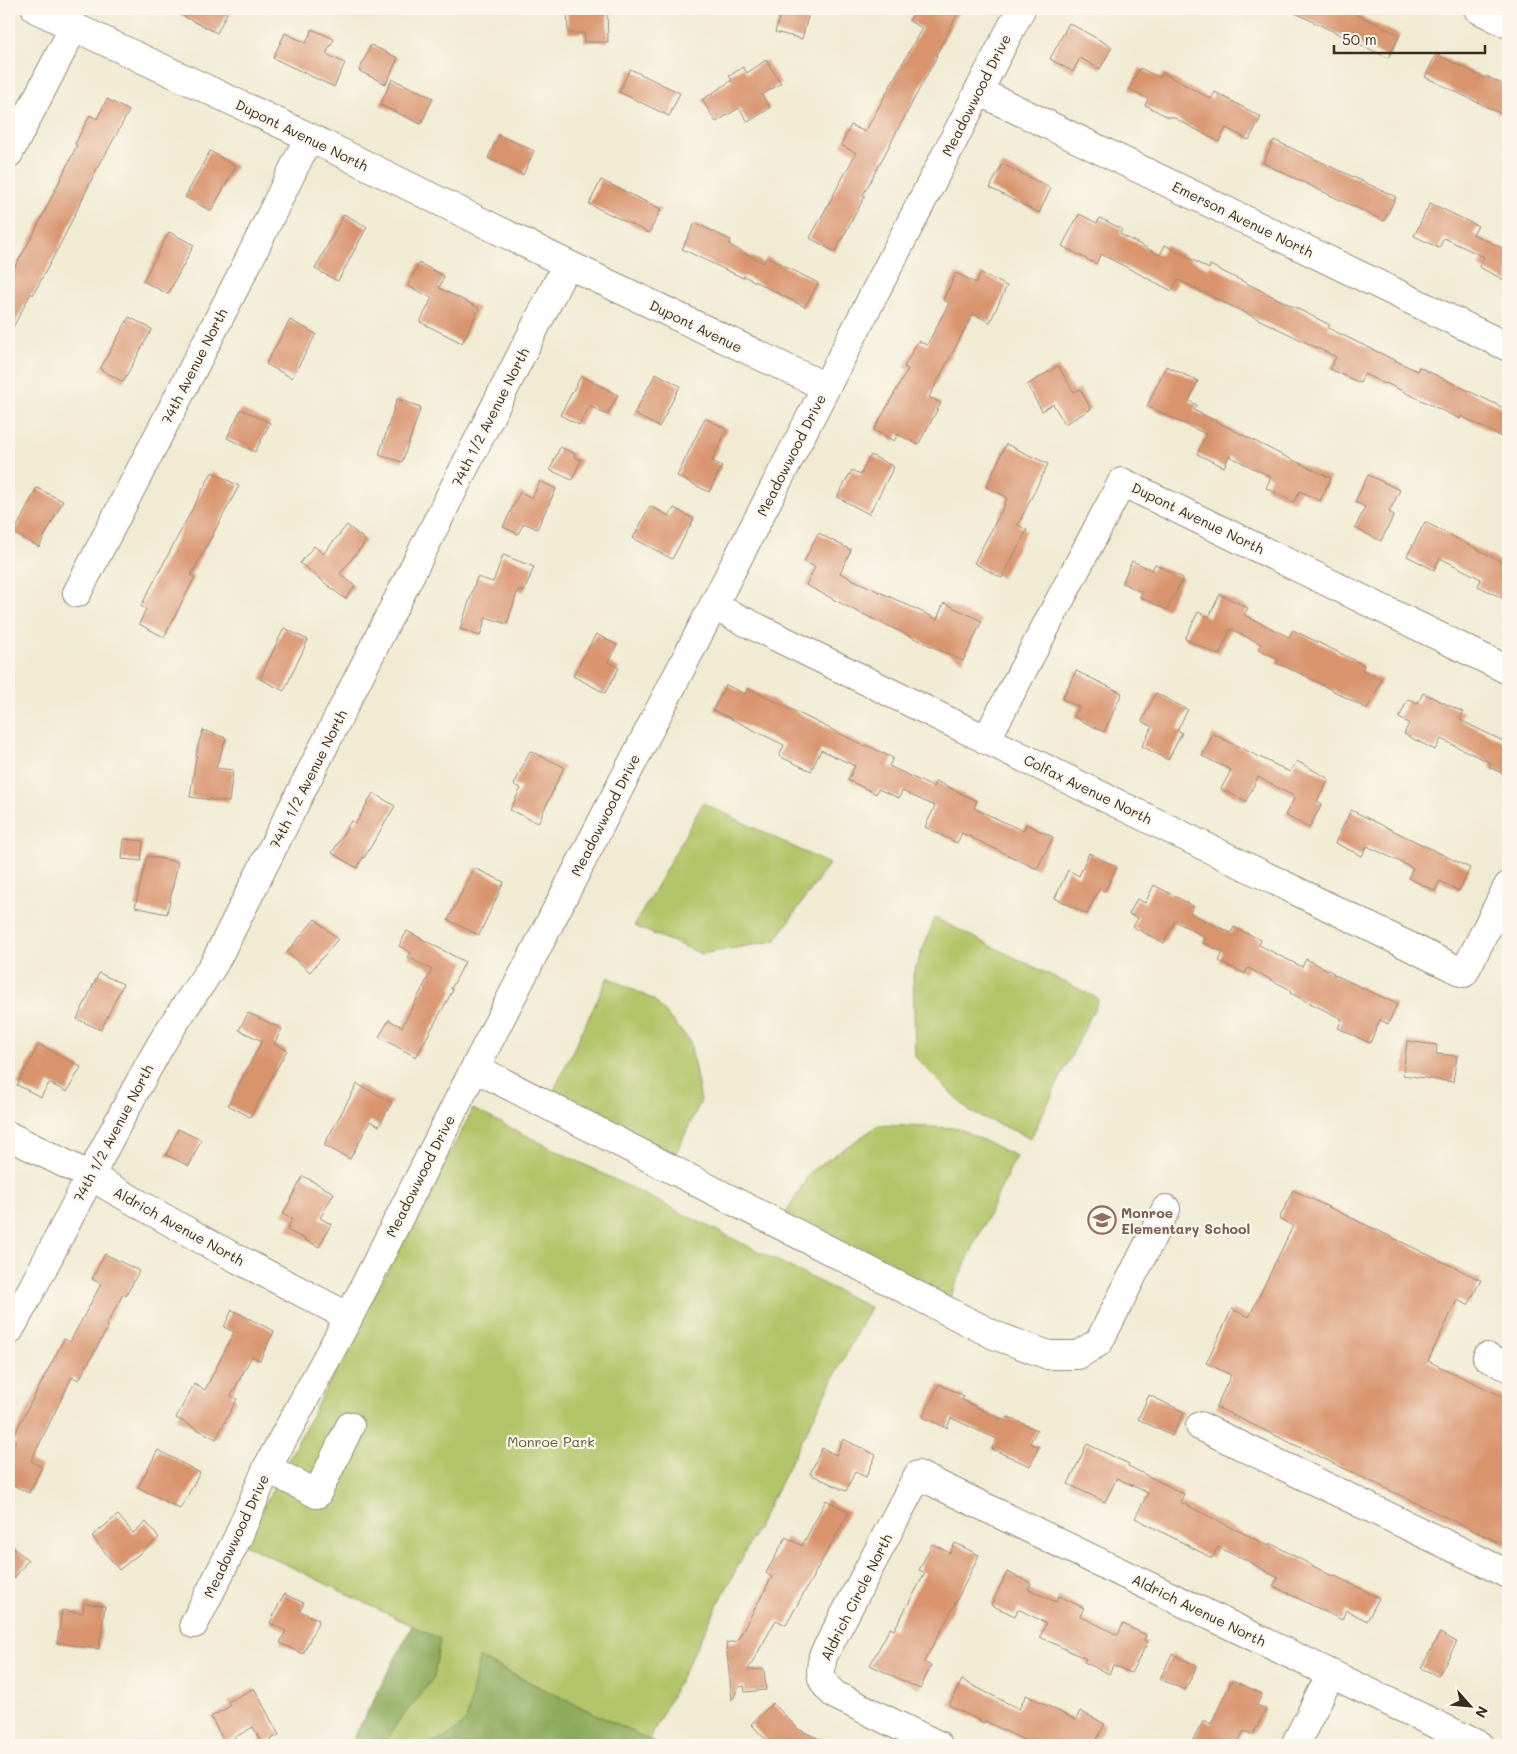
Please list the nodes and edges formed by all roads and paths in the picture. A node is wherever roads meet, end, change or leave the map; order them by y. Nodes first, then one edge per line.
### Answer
1 (36, 9) edge
2 (1021, 9) edge
3 (1478, 9) edge
4 (1508, 24) edge
5 (74, 27) junction
6 (978, 91) junction
7 (309, 137) junction
8 (9, 153) edge
9 (567, 264) junction
10 (1508, 347) edge
11 (826, 387) junction
12 (77, 593) dead end
13 (713, 606) junction
14 (1508, 670) edge
15 (986, 740) junction
16 (1508, 886) edge
17 (475, 1068) junction
18 (9, 1136) edge
19 (90, 1176) junction
20 (1166, 1209) dead end
21 (349, 1317) junction
22 (9, 1332) edge
23 (350, 1426) dead end
24 (1200, 1426) dead end
25 (267, 1468) junction
26 (918, 1475) joint
27 (1508, 1574) edge
28 (194, 1624) dead end
29 (1331, 1674) junction
30 (938, 1745) edge
31 (1295, 1745) edge
32 (1479, 1745) edge

1 - 5 street, Dupont Avenue North
2 - 6 street, Meadowwood Drive
3 - 4 street
5 - 7 street, Dupont Avenue North
5 - 8 street
6 - 10 street, Emerson Avenue North
6 - 11 street, Meadowwood Drive
7 - 9 street, Dupont Avenue North
7 - 12 street, 74th Avenue North
9 - 11 street, Dupont Avenue
9 - 19 street, 74th 1/2 Avenue North
11 - 13 street, Meadowwood Drive
13 - 15 street, Colfax Avenue North
13 - 17 street, Meadowwood Drive
14 - 15 street, Dupont Avenue North
15 - 16 street, Colfax Avenue North
17 - 20 street
17 - 21 street, Meadowwood Drive
18 - 19 street, Aldrich Avenue North
19 - 21 street, Aldrich Avenue North
19 - 22 street, 74th 1/2 Avenue North
21 - 25 street, Meadowwood Drive
23 - 25 street
24 - 27 street
25 - 28 street, Meadowwood Drive
26 - 29 street, Aldrich Avenue North
26 - 30 street, Aldrich Circle North
29 - 31 street
29 - 32 street, Aldrich Avenue North

